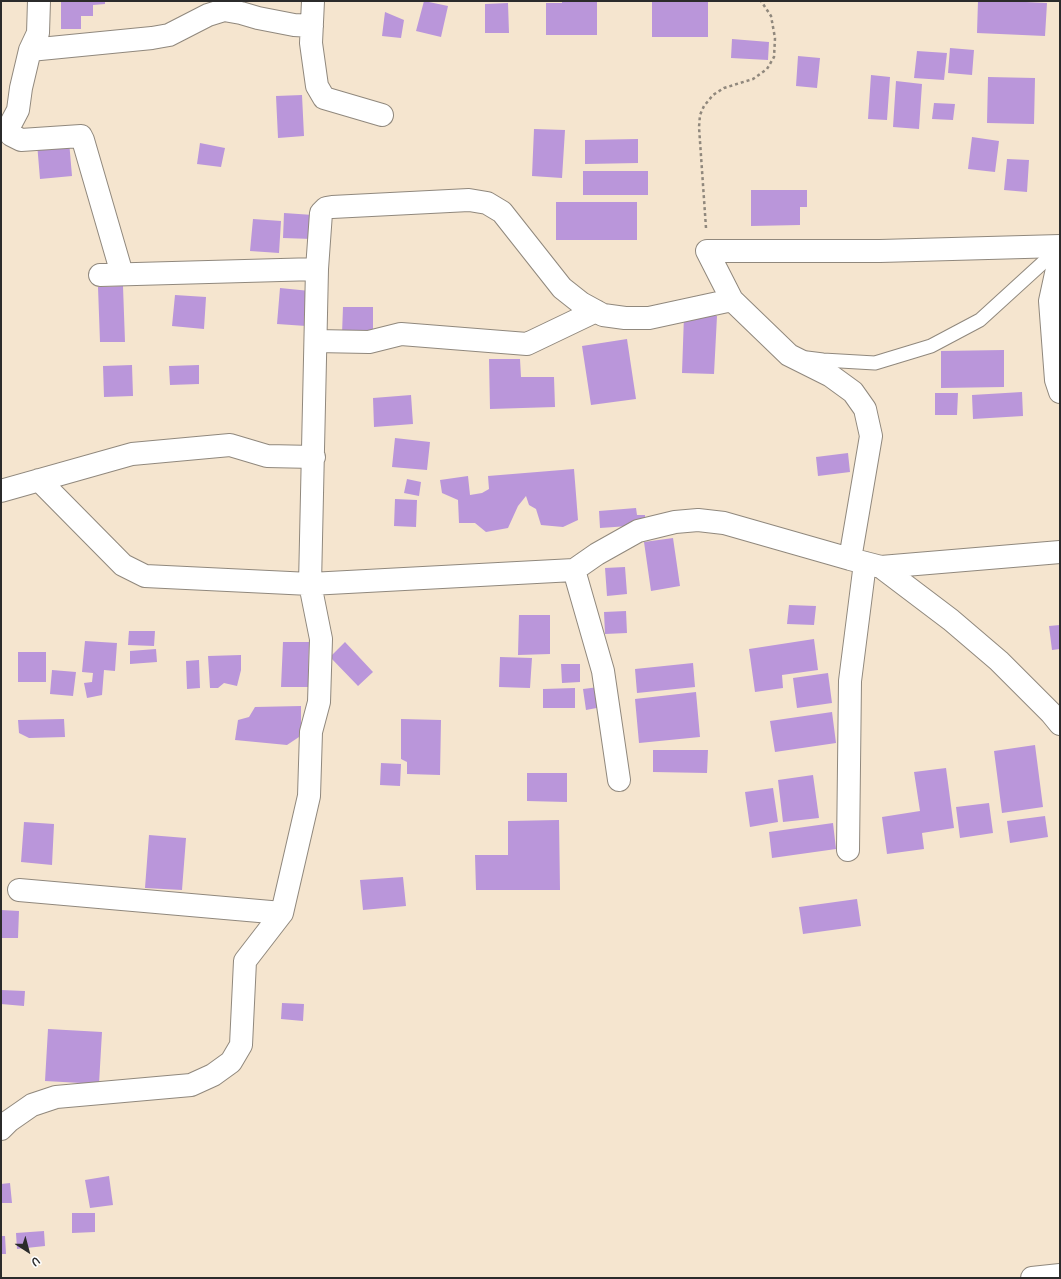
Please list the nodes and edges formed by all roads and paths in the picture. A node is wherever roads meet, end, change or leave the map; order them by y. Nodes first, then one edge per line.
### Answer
1 (39, 1) edge
2 (313, 1) edge
3 (761, 1) edge
4 (312, 26) junction
5 (30, 50) junction
6 (382, 115) dead end
7 (1060, 246) edge
8 (707, 251) junction
9 (1060, 255) edge
10 (317, 269) junction
11 (100, 274) dead end
12 (122, 274) junction
13 (732, 300) junction
14 (596, 311) junction
15 (316, 341) junction
16 (789, 355) junction
17 (1060, 392) edge
18 (314, 457) junction
19 (39, 480) junction
20 (1, 491) edge
21 (1060, 552) edge
22 (865, 563) junction
23 (574, 570) junction
24 (310, 584) junction
25 (1060, 724) edge
26 (619, 780) dead end
27 (848, 850) dead end
28 (19, 890) dead end
29 (282, 913) junction
30 (1, 1129) edge
31 (1060, 1275) edge
32 (1032, 1278) edge

1 - 5 street
2 - 4 street
3 - 8 path
4 - 5 street
4 - 6 street
5 - 12 street
7 - 8 street
7 - 16 lane
8 - 13 street
9 - 17 street
10 - 12 street
10 - 14 street
10 - 15 street
11 - 12 street
13 - 14 street
13 - 16 street
14 - 15 street
15 - 18 street
16 - 22 street
18 - 19 street
18 - 24 street
19 - 20 street
19 - 24 street
21 - 22 street
22 - 23 street
22 - 25 street
22 - 27 street
23 - 24 street
23 - 26 street
24 - 29 street
28 - 29 street
29 - 30 street
31 - 32 street

